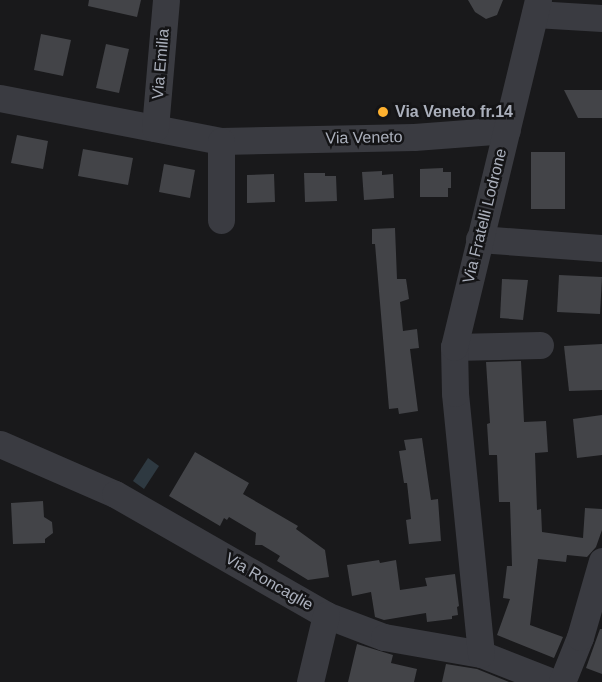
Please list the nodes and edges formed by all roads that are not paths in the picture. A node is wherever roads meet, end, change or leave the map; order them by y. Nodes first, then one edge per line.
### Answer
1 (166, 0) edge
2 (537, 7) edge
3 (602, 18) edge
4 (0, 98) edge
5 (155, 128) junction
6 (507, 130) junction
7 (221, 141) junction
8 (221, 220) dead end
9 (478, 238) junction
10 (602, 248) edge
11 (540, 345) dead end
12 (454, 347) junction
13 (0, 444) edge
14 (602, 561) edge
15 (326, 615) junction
16 (481, 654) junction
17 (310, 682) edge
18 (552, 682) edge
19 (562, 682) edge

1 - 5 street, Via Emilia
2 - 3 street, Via Fratelli Lodrone
2 - 6 street, Via Fratelli Lodrone
4 - 5 street, Via Veneto
5 - 7 street, Via Veneto
6 - 7 street, Via Veneto
6 - 9 street, Via Fratelli Lodrone
7 - 8 street
9 - 10 street
9 - 12 street, Via Fratelli Lodrone
11 - 12 street
12 - 16 street, Via Fratelli Lodrone
13 - 15 street, Via Roncaglie
14 - 19 street
15 - 16 street, Via Roncaglie
15 - 17 street
16 - 18 street, Via Roncaglie

